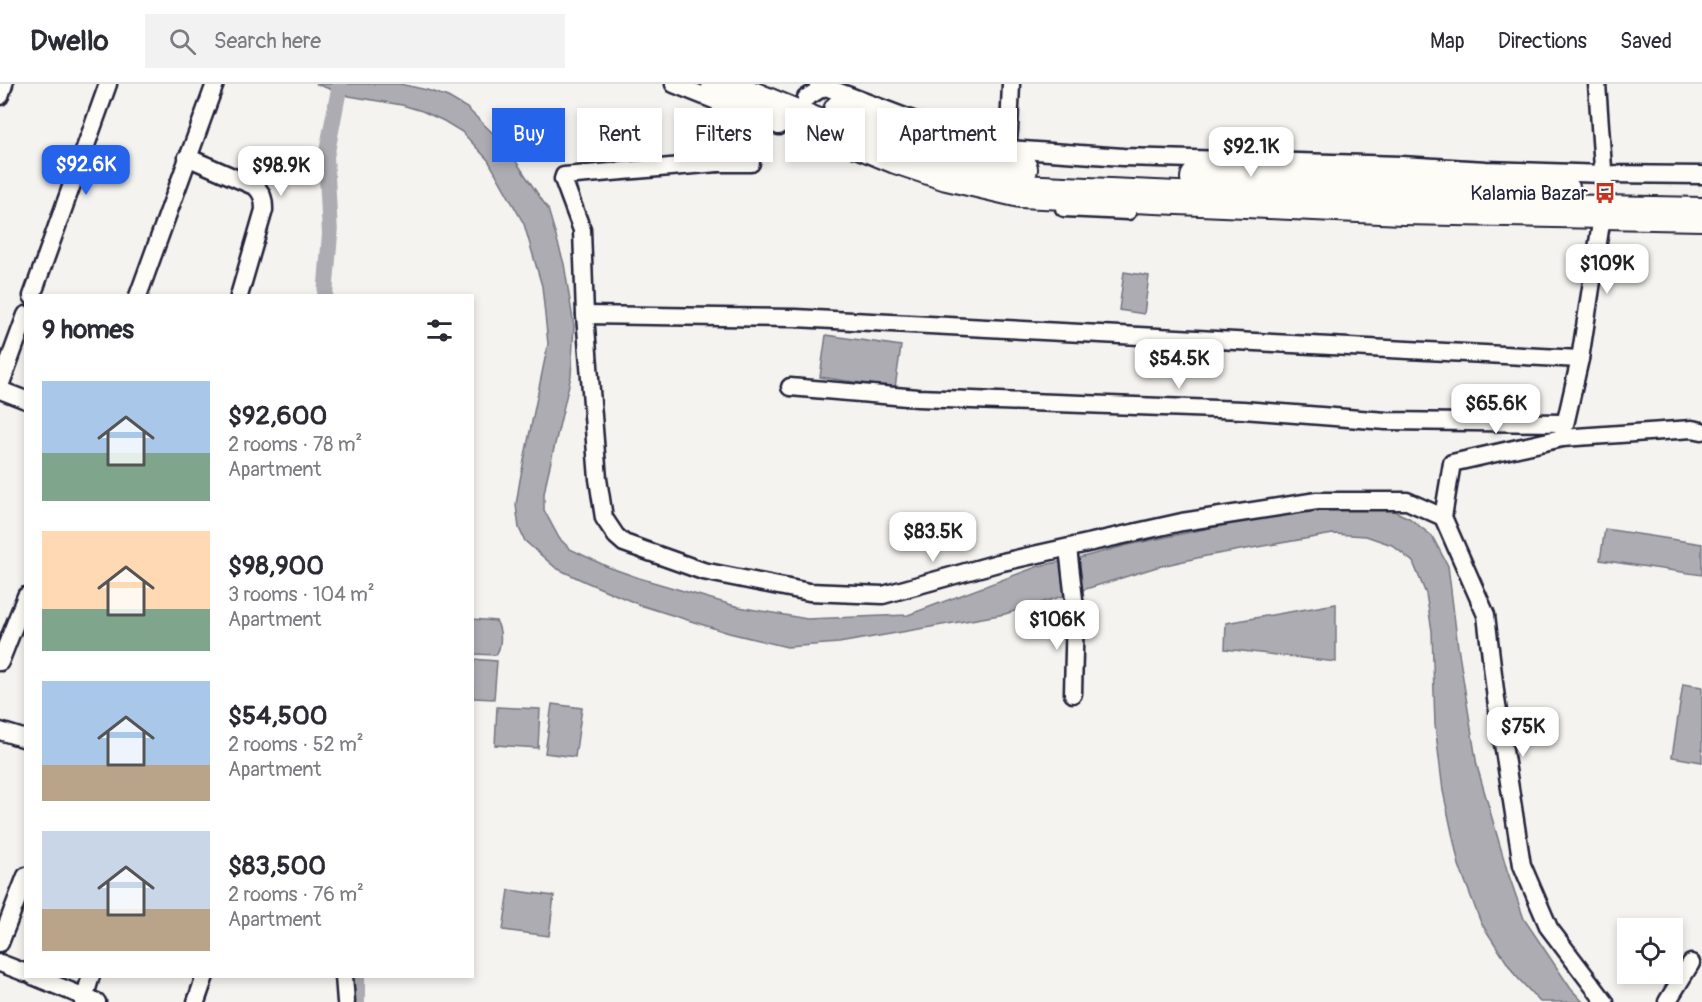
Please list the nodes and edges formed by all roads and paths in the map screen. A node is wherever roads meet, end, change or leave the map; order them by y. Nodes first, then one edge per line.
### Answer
1 (4, 84) edge
2 (108, 84) edge
3 (215, 84) edge
4 (674, 84) edge
5 (1011, 84) edge
6 (1597, 84) edge
7 (720, 93) edge
8 (0, 96) edge
9 (804, 108) edge
10 (1010, 108) edge
11 (865, 140) edge
12 (1017, 150) edge
13 (865, 152) edge
14 (188, 157) junction
15 (988, 162) edge
16 (718, 163) junction
17 (752, 163) dead end
18 (1702, 175) edge
19 (1604, 178) junction
20 (1702, 194) edge
21 (1702, 214) edge
22 (1600, 224) junction
23 (1702, 228) edge
24 (33, 294) edge
25 (139, 294) edge
26 (240, 294) edge
27 (585, 315) junction
28 (24, 321) edge
29 (1580, 359) junction
30 (790, 387) dead end
31 (0, 388) edge
32 (24, 399) edge
33 (1563, 431) junction
34 (1702, 431) edge
35 (1443, 517) junction
36 (1069, 552) junction
37 (24, 601) edge
38 (0, 662) edge
39 (1073, 694) dead end
40 (0, 731) edge
41 (24, 738) edge
42 (24, 881) edge
43 (0, 943) edge
44 (0, 963) edge
45 (1691, 963) dead end
46 (24, 972) edge
47 (37, 978) edge
48 (91, 978) edge
49 (204, 978) edge
50 (344, 978) edge
51 (88, 1001) edge
52 (196, 1002) edge
53 (346, 1002) edge
54 (1605, 1002) edge
55 (1667, 1002) edge

1 - 8 street
2 - 24 street
3 - 14 street
4 - 7 street
5 - 10 street
6 - 19 street
7 - 9 highway
7 - 16 street
11 - 21 highway
12 - 19 street
13 - 22 street
14 - 25 street
14 - 26 street
15 - 20 highway
16 - 17 street
16 - 27 street
18 - 19 street
22 - 23 street
22 - 29 street
27 - 29 street
27 - 36 street
28 - 31 street
29 - 33 street
30 - 33 street
31 - 32 street
33 - 34 street
33 - 35 street
35 - 36 street
35 - 54 street
36 - 39 street
37 - 38 street
40 - 41 street
42 - 43 street
44 - 46 street
45 - 55 street
47 - 51 street
48 - 51 street
49 - 52 street
50 - 53 street

